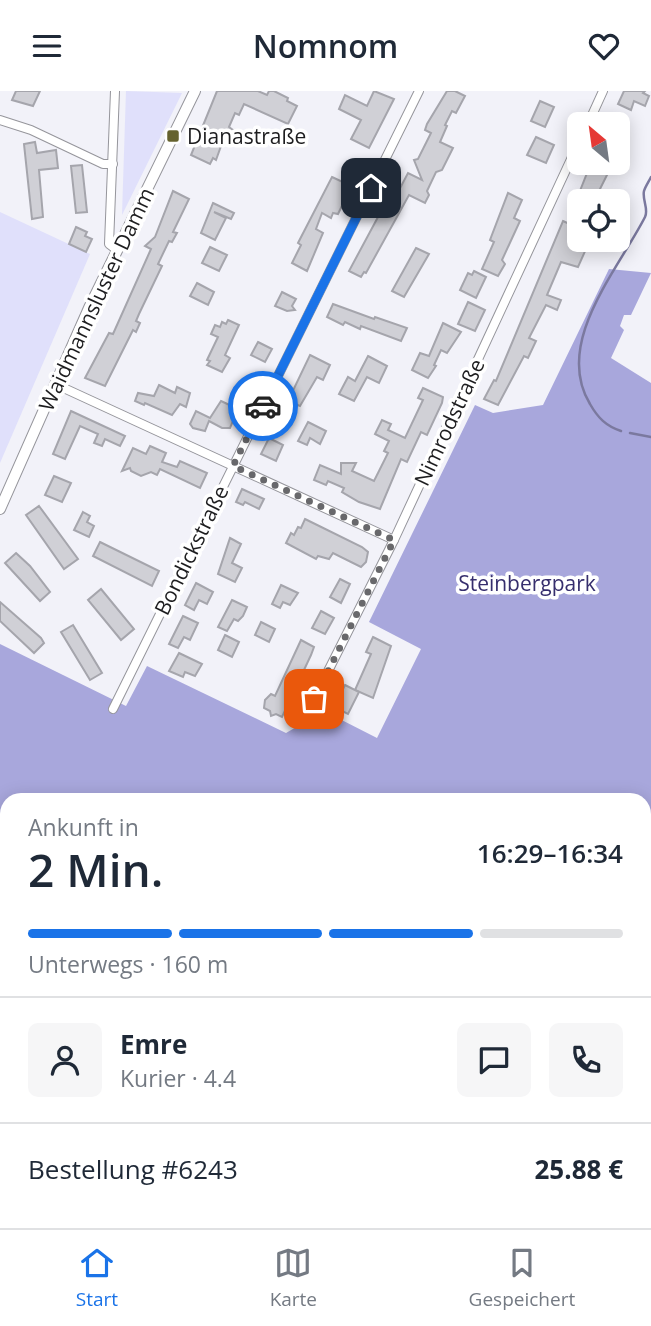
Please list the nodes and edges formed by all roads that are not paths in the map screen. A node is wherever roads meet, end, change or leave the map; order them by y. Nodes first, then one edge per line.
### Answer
1 (115, 91) edge
2 (195, 91) edge
3 (419, 91) edge
4 (603, 91) edge
5 (593, 112) edge
6 (0, 120) edge
7 (113, 164) junction
8 (567, 168) edge
9 (117, 250) junction
10 (55, 384) junction
11 (233, 466) junction
12 (0, 509) edge
13 (394, 540) junction
14 (314, 699) dead end
15 (113, 709) dead end

1 - 7 street
2 - 9 main road, Waidmannsluster Damm
3 - 11 street, Bondickstraße
4 - 5 street
6 - 7 street
7 - 9 street
8 - 13 street, Nimrodstraße
9 - 10 main road, Waidmannsluster Damm
10 - 11 street
10 - 12 main road, Waidmannsluster Damm
11 - 13 street
11 - 15 street, Bondickstraße
13 - 14 street, Nimrodstraße

